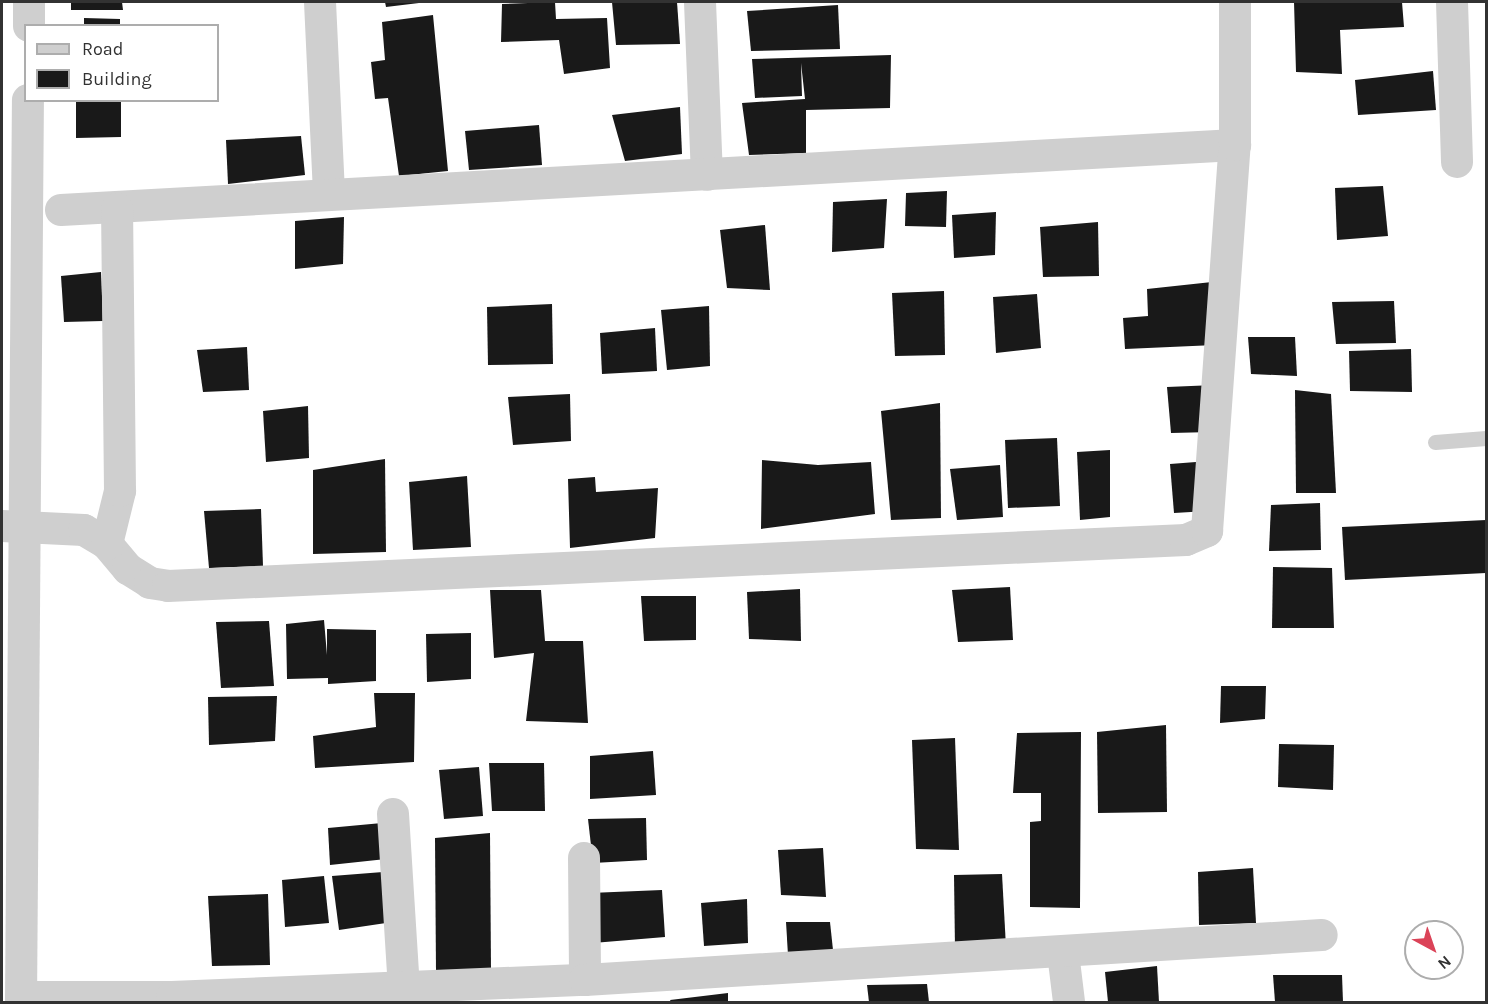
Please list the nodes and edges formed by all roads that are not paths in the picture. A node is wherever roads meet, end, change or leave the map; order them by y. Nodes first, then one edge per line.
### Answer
1 (29, 2) edge
2 (320, 2) edge
3 (700, 2) edge
4 (1234, 2) edge
5 (1452, 2) edge
6 (29, 24) edge
7 (28, 102) edge
8 (1235, 145) junction
9 (1457, 162) dead end
10 (707, 175) junction
11 (329, 195) junction
12 (117, 209) junction
13 (61, 210) dead end
14 (1486, 438) edge
15 (1435, 442) dead end
16 (15, 526) edge
17 (107, 544) junction
18 (393, 814) dead end
19 (584, 858) dead end
20 (1322, 935) dead end
21 (1063, 953) junction
22 (585, 980) junction
23 (404, 988) junction
24 (21, 1000) edge
25 (1068, 1002) edge

1 - 6 street
2 - 11 street
3 - 10 street
4 - 8 street
5 - 9 street
7 - 16 street
8 - 10 street
8 - 17 street
10 - 11 street
11 - 12 street
12 - 13 street
12 - 17 street
14 - 15 lane
16 - 17 street
16 - 24 street
18 - 23 street
19 - 22 street
20 - 21 street
21 - 22 street
21 - 25 street
22 - 23 street
23 - 24 street

